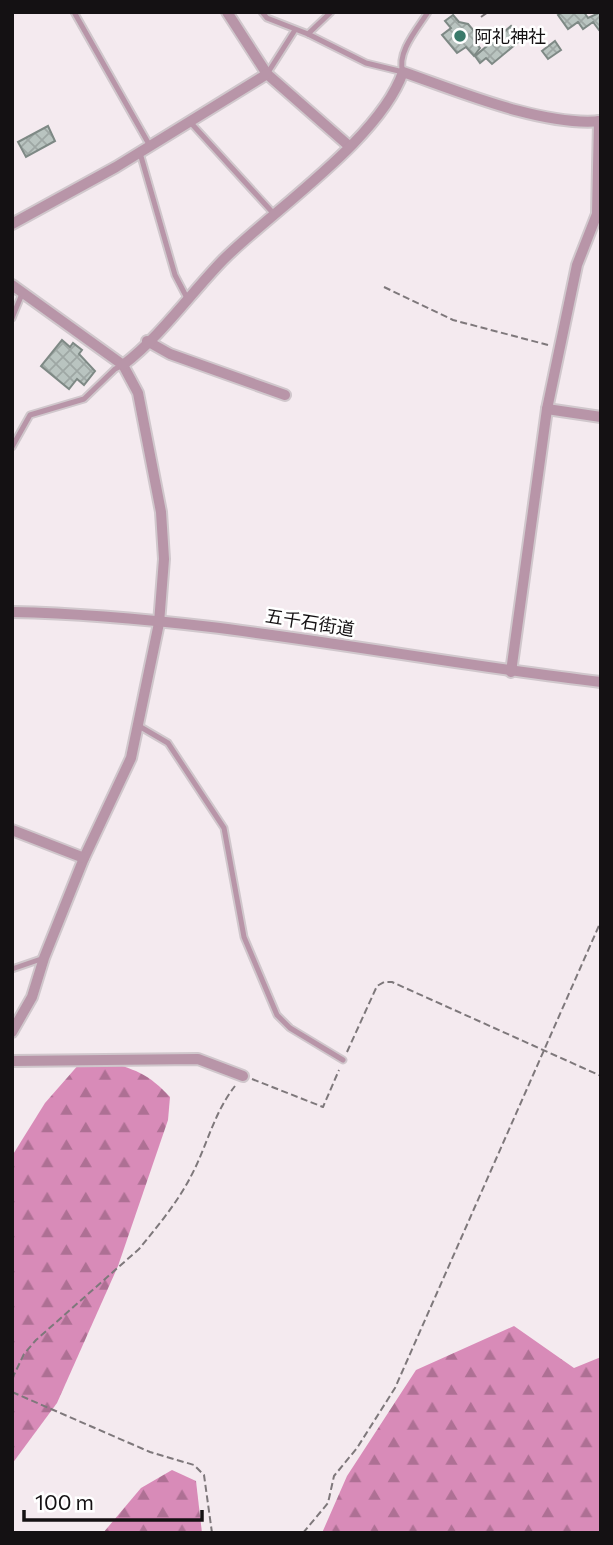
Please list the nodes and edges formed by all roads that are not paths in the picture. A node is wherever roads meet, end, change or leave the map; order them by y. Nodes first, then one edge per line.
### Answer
1 (74, 12) edge
2 (227, 12) edge
3 (262, 12) edge
4 (331, 12) edge
5 (428, 12) edge
6 (295, 30) junction
7 (309, 34) junction
8 (402, 72) junction
9 (267, 74) junction
10 (600, 121) edge
11 (191, 123) junction
12 (349, 146) junction
13 (151, 147) junction
14 (140, 153) junction
15 (275, 214) junction
16 (12, 224) edge
17 (12, 285) edge
18 (22, 294) junction
19 (187, 298) junction
20 (12, 318) edge
21 (148, 341) junction
22 (123, 365) junction
23 (285, 395) dead end
24 (547, 409) junction
25 (601, 417) edge
26 (12, 447) edge
27 (12, 612) edge
28 (159, 623) junction
29 (511, 672) junction
30 (601, 682) edge
31 (139, 726) junction
32 (12, 830) edge
33 (84, 858) junction
34 (44, 958) junction
35 (12, 969) edge
36 (12, 1032) edge
37 (344, 1060) road end
38 (12, 1061) edge
39 (243, 1076) road end

1 - 13 lane
2 - 9 street
3 - 6 lane
4 - 7 lane
5 - 8 lane
6 - 7 lane
6 - 9 lane
7 - 8 lane
8 - 10 street
8 - 12 street
9 - 11 street
9 - 12 street
10 - 24 street
11 - 13 street
11 - 15 lane
12 - 15 street
13 - 14 street
14 - 16 street
14 - 19 lane
15 - 19 street
17 - 18 street
18 - 20 lane
18 - 22 street
19 - 21 street
21 - 22 street
21 - 23 street
22 - 26 lane
22 - 28 street
24 - 25 street
24 - 29 street
27 - 28 street, 五千石街道
28 - 29 street, 五千石街道
28 - 31 street
29 - 30 street, 五千石街道
31 - 33 street
31 - 37 lane
32 - 33 street
33 - 34 street
34 - 35 lane
34 - 36 street
38 - 39 street

